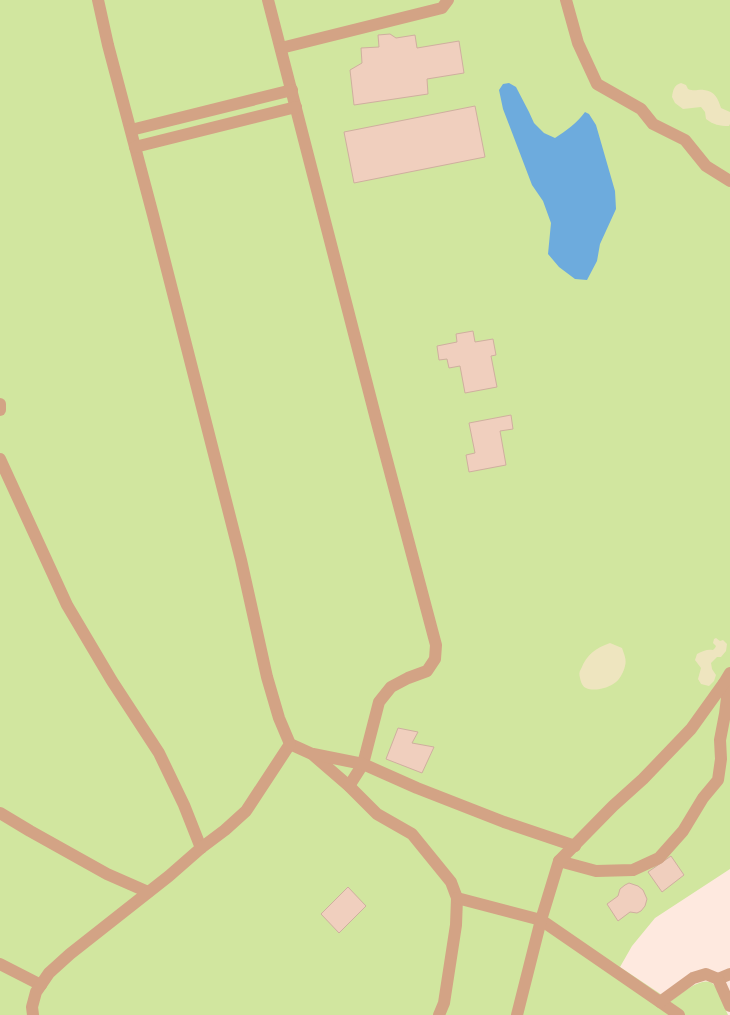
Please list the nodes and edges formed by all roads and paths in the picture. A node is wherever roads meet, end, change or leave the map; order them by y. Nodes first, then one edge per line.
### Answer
1 (98, 0) edge
2 (268, 0) edge
3 (448, 0) edge
4 (566, 0) edge
5 (281, 48) junction
6 (292, 90) junction
7 (296, 107) junction
8 (131, 130) junction
9 (135, 147) junction
10 (730, 181) edge
11 (0, 404) edge
12 (0, 410) edge
13 (0, 459) edge
14 (727, 678) edge
15 (290, 744) junction
16 (312, 754) junction
17 (363, 764) junction
18 (349, 786) junction
19 (0, 813) edge
20 (575, 846) junction
21 (201, 848) junction
22 (559, 861) junction
23 (148, 892) junction
24 (457, 898) junction
25 (541, 920) junction
26 (0, 964) edge
27 (730, 974) edge
28 (718, 979) junction
29 (41, 985) junction
30 (660, 1002) junction
31 (730, 1006) edge
32 (34, 1015) edge
33 (439, 1015) edge
34 (517, 1015) edge
35 (679, 1015) edge

1 - 8 street
2 - 5 street
3 - 5 street
4 - 10 street
5 - 6 street
6 - 7 street
6 - 8 street
7 - 9 street
7 - 17 street
8 - 9 street
9 - 15 street
11 - 12 street
13 - 21 street
14 - 20 street
14 - 22 street
15 - 16 street
15 - 21 street
16 - 17 street
16 - 18 street
17 - 18 street
17 - 20 street
18 - 24 street
19 - 23 street
20 - 22 street
21 - 23 street
22 - 25 street
23 - 29 street
24 - 25 street
24 - 33 street
25 - 30 street
25 - 34 street
26 - 29 street
27 - 28 street
28 - 30 street
28 - 31 street
29 - 32 street
30 - 35 street

